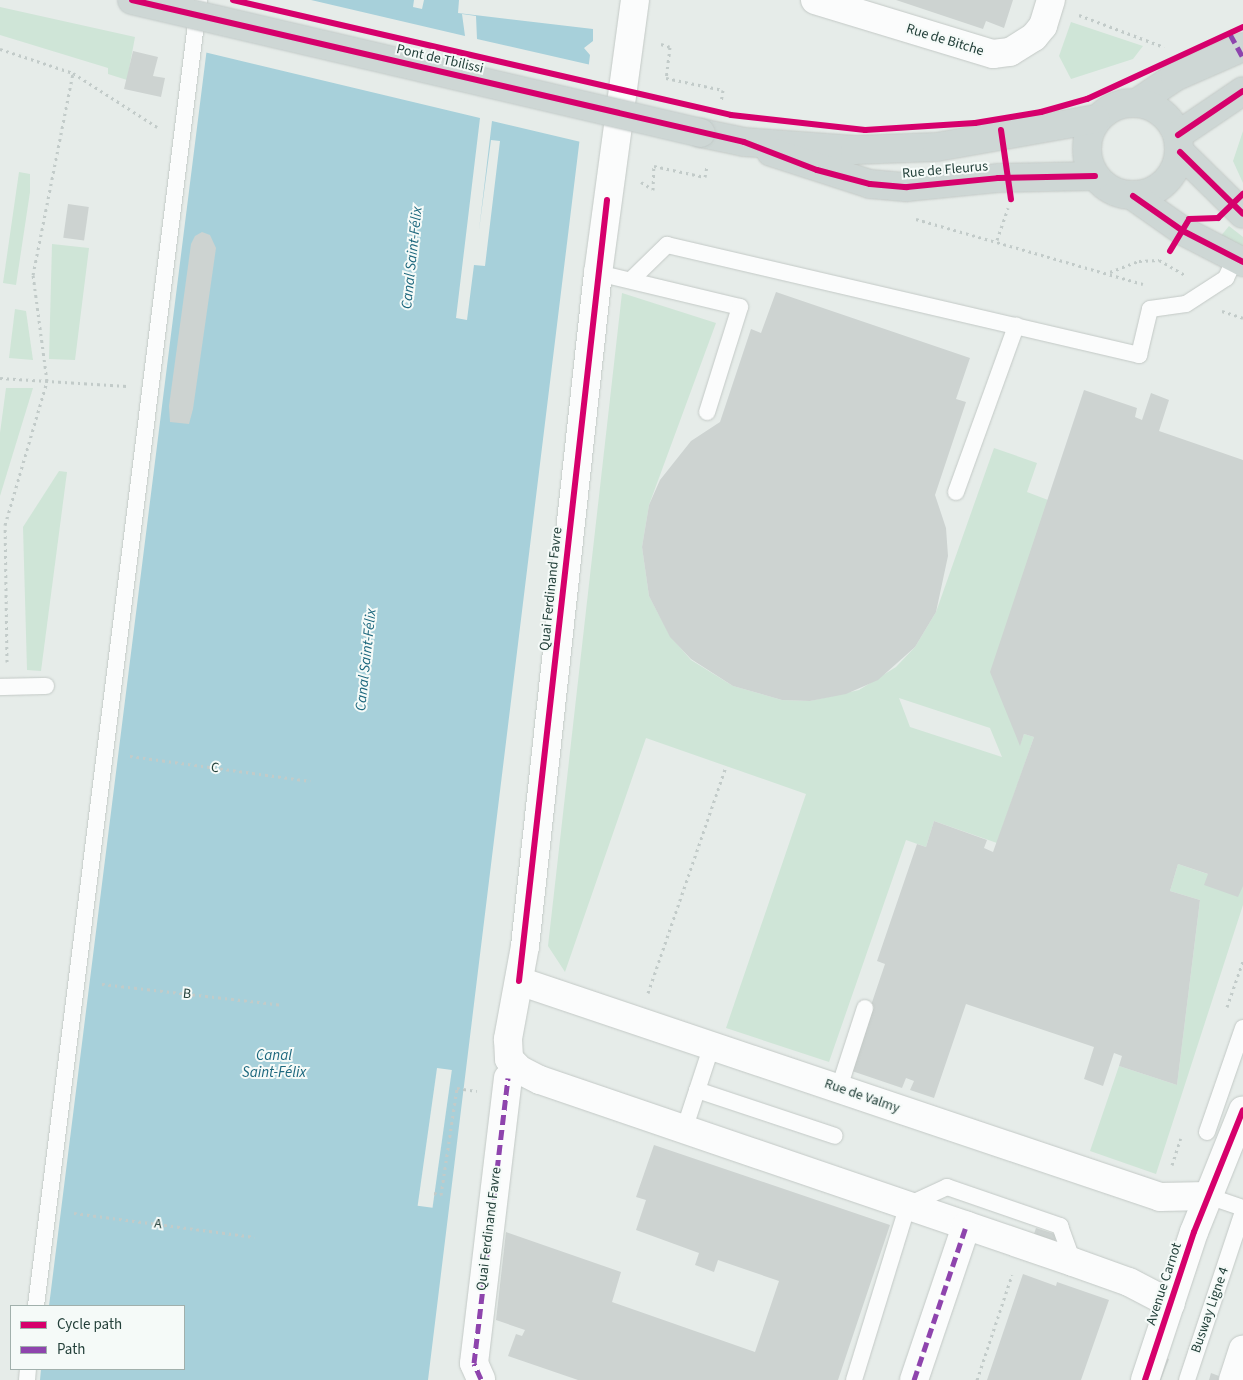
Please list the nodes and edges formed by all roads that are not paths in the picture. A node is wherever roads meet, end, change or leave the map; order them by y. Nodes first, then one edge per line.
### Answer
1 (132, 0) edge
2 (199, 0) edge
3 (636, 0) edge
4 (815, 0) edge
5 (1051, 0) edge
6 (1243, 47) edge
7 (1243, 91) edge
8 (1138, 102) junction
9 (1096, 119) junction
10 (744, 142) junction
11 (1179, 143) junction
12 (1095, 176) junction
13 (1133, 196) junction
14 (1243, 214) edge
15 (1239, 260) edge
16 (598, 273) junction
17 (632, 280) junction
18 (1016, 326) junction
19 (706, 412) dead end
20 (956, 492) dead end
21 (46, 686) dead end
22 (0, 687) edge
23 (518, 981) junction
24 (865, 1008) dead end
25 (1243, 1028) edge
26 (712, 1045) junction
27 (510, 1071) junction
28 (839, 1088) junction
29 (697, 1090) junction
30 (1243, 1110) edge
31 (684, 1130) junction
32 (1207, 1132) dead end
33 (835, 1136) dead end
34 (1208, 1196) junction
35 (908, 1205) junction
36 (1243, 1208) edge
37 (1243, 1212) edge
38 (966, 1226) junction
39 (1073, 1262) junction
40 (1171, 1304) junction
41 (36, 1305) edge
42 (1243, 1350) edge
43 (481, 1379) edge
44 (854, 1380) edge
45 (914, 1380) edge
46 (1145, 1380) edge
47 (1186, 1380) edge
48 (1233, 1380) edge

1 - 10 main road, Pont de Tbilissi, bridge
2 - 41 lane
3 - 16 street, Quai Ferdinand Favre
4 - 5 street, Rue de Bitche
6 - 8 main road
7 - 11 main road
8 - 9 main road
8 - 11 main road
9 - 10 main road, Rue de Fleurus
9 - 12 main road
10 - 12 main road, Rue de Fleurus
11 - 13 main road
11 - 14 main road
12 - 13 main road
13 - 15 main road
15 - 18 lane
16 - 17 lane
16 - 23 street, Quai Ferdinand Favre
17 - 18 lane
17 - 19 lane
18 - 20 lane
21 - 22 lane
23 - 26 street, Rue de Valmy
23 - 27 street, Quai Ferdinand Favre
24 - 28 lane
25 - 32 lane
26 - 28 street, Rue de Valmy
26 - 29 lane
27 - 31 street
27 - 43 street, Quai Ferdinand Favre
28 - 34 street, Rue de Valmy
29 - 31 lane
29 - 33 lane
30 - 34 street, Avenue Carnot
31 - 35 street
34 - 36 lane
34 - 40 street, Avenue Carnot
35 - 38 street
35 - 39 lane
35 - 44 lane
37 - 47 lane, Busway Ligne 4
38 - 39 street
38 - 45 street
39 - 40 street
40 - 46 street, Avenue Carnot
42 - 48 street

